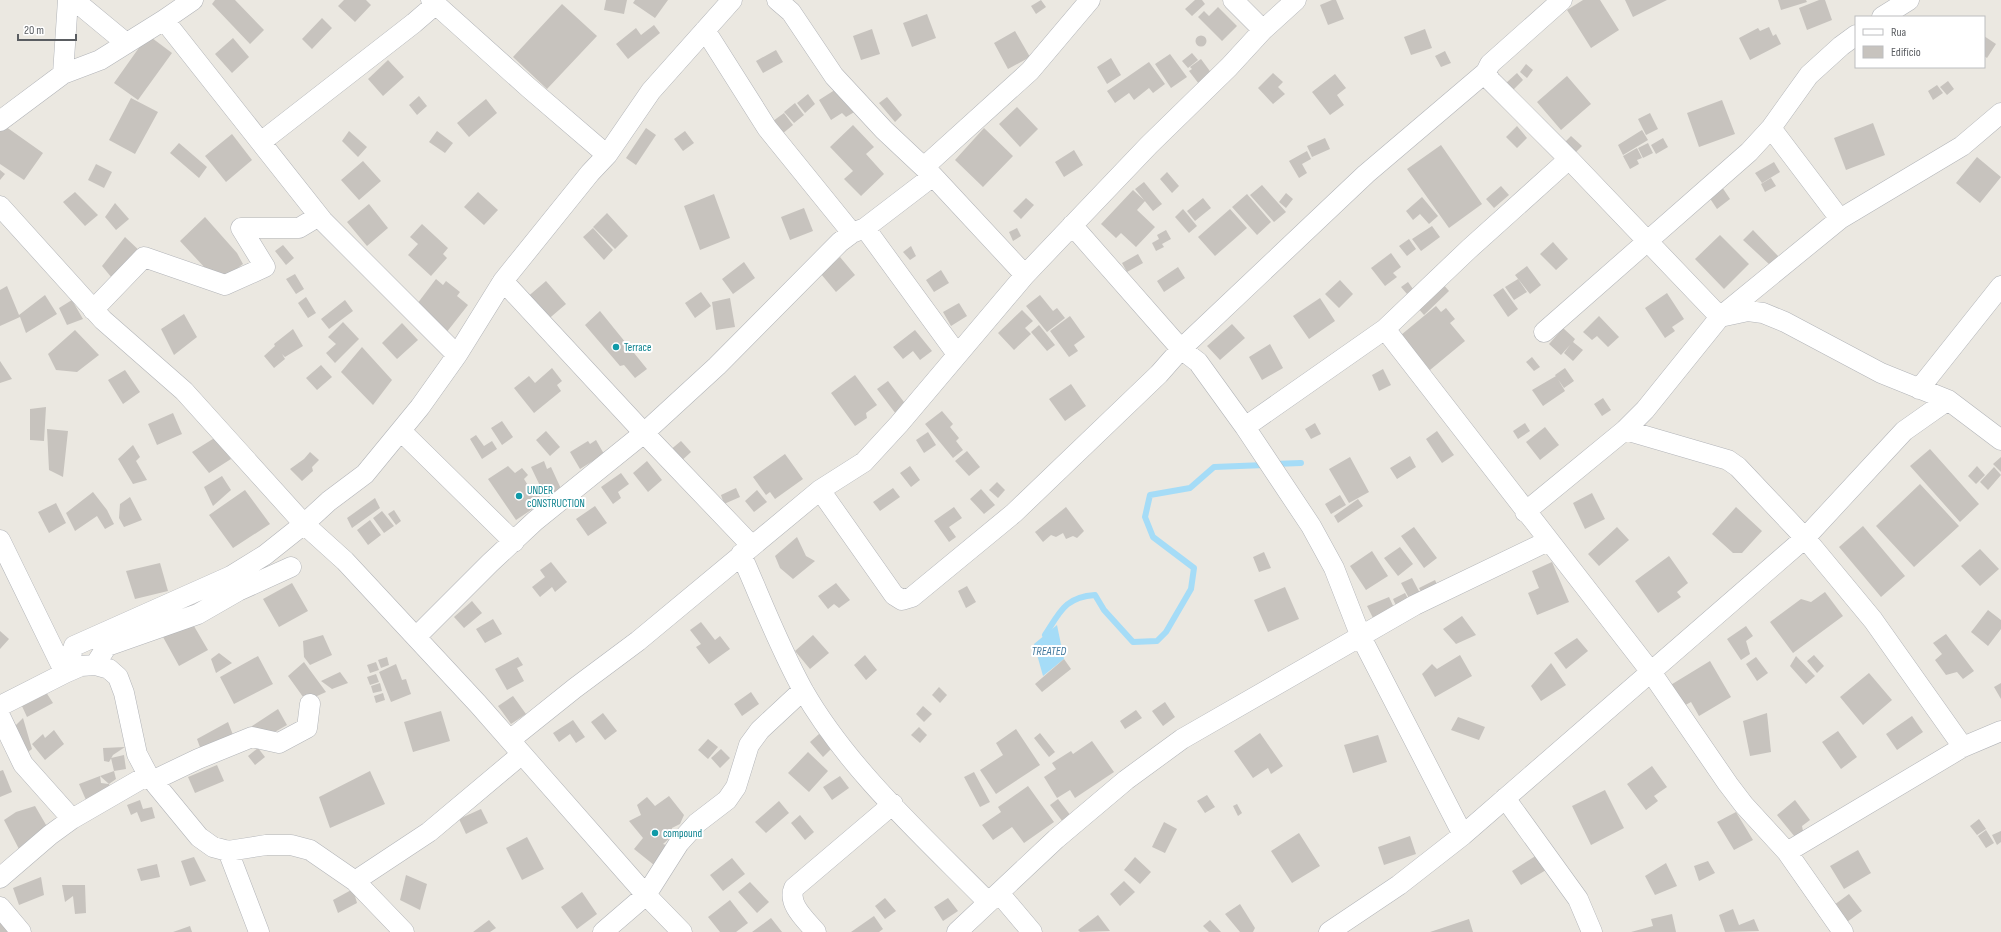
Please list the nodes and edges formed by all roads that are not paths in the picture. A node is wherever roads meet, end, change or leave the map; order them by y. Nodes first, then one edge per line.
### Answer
1 (68, 0) edge
2 (74, 0) edge
3 (193, 0) edge
4 (732, 0) edge
5 (777, 0) edge
6 (1090, 0) edge
7 (1233, 0) edge
8 (1296, 0) edge
9 (1562, 0) edge
10 (1909, 0) edge
11 (434, 2) edge
12 (1884, 16) edge
13 (164, 20) junction
14 (705, 30) junction
15 (1263, 30) junction
16 (1855, 36) edge
17 (126, 43) junction
18 (1486, 72) junction
19 (63, 74) junction
20 (2001, 113) edge
21 (0, 121) edge
22 (1771, 128) junction
23 (261, 142) junction
24 (607, 155) junction
25 (1569, 159) junction
26 (928, 171) junction
27 (0, 206) edge
28 (319, 216) junction
29 (1840, 219) junction
30 (1072, 225) junction
31 (858, 231) junction
32 (1647, 240) junction
33 (1026, 275) junction
34 (503, 281) junction
35 (2001, 286) edge
36 (93, 310) junction
37 (1720, 316) junction
38 (1385, 329) junction
39 (1544, 332) dead end
40 (1181, 349) junction
41 (957, 354) junction
42 (456, 355) junction
43 (1919, 389) junction
44 (1948, 400) junction
45 (1245, 427) junction
46 (1625, 430) junction
47 (401, 431) junction
48 (644, 433) junction
49 (2001, 440) edge
50 (820, 490) junction
51 (1525, 512) junction
52 (304, 524) junction
53 (1805, 538) junction
54 (0, 540) edge
55 (1548, 541) junction
56 (514, 542) junction
57 (747, 550) junction
58 (291, 567) dead end
59 (416, 637) junction
60 (1360, 637) junction
61 (95, 665) junction
62 (65, 672) junction
63 (1651, 672) junction
64 (803, 690) junction
65 (310, 704) dead end
66 (0, 706) edge
67 (0, 716) edge
68 (2001, 731) edge
69 (516, 747) junction
70 (1963, 747) junction
71 (150, 778) junction
72 (1505, 798) junction
73 (893, 804) junction
74 (72, 819) junction
75 (1463, 836) junction
76 (228, 851) junction
77 (1787, 852) junction
78 (0, 878) edge
79 (355, 881) junction
80 (646, 895) junction
81 (994, 898) junction
82 (0, 907) edge
83 (21, 932) edge
84 (259, 932) edge
85 (404, 932) edge
86 (603, 932) edge
87 (682, 932) edge
88 (816, 932) edge
89 (957, 932) edge
90 (1032, 932) edge
91 (1329, 932) edge
92 (1592, 932) edge
93 (1843, 932) edge

1 - 19 street
2 - 17 street
3 - 13 street
4 - 14 street
5 - 26 street
6 - 26 street
7 - 15 street
8 - 15 street
9 - 18 street
10 - 12 street
11 - 23 street
11 - 24 street
13 - 17 street
13 - 23 street
14 - 24 street
14 - 31 street
15 - 30 street
16 - 22 street
17 - 19 street
18 - 25 street
18 - 40 street
19 - 21 street
20 - 29 street
22 - 29 street
22 - 32 street
23 - 28 street
24 - 34 street
25 - 32 street
25 - 38 street
26 - 31 street
26 - 33 street
27 - 36 street
28 - 36 street
28 - 42 street
29 - 37 street
30 - 33 street
30 - 40 street
31 - 41 street
31 - 48 street
32 - 37 street
32 - 39 street
33 - 41 street
34 - 42 street
34 - 48 street
35 - 43 street
36 - 52 street
37 - 43 street
37 - 46 street
38 - 45 street
38 - 51 street
40 - 45 street
40 - 50 street
41 - 50 street
42 - 47 street
43 - 44 street
44 - 49 street
44 - 53 street
45 - 60 street
46 - 51 street
46 - 53 street
47 - 52 street
47 - 56 street
48 - 56 street
48 - 57 street
50 - 57 street
51 - 55 street
52 - 59 street
52 - 62 street
53 - 63 street
53 - 70 street
54 - 62 street
55 - 60 street
55 - 63 street
56 - 59 street
57 - 64 street
57 - 69 street
58 - 61 street
59 - 69 street
60 - 75 street
60 - 81 street
61 - 62 street
61 - 71 street
62 - 66 street
63 - 72 street
63 - 77 street
64 - 73 street
64 - 80 street
65 - 71 street
67 - 74 street
68 - 70 street
69 - 79 street
69 - 80 street
70 - 77 street
71 - 74 street
71 - 76 street
72 - 75 street
72 - 92 street
73 - 81 street
73 - 88 street
74 - 78 street
75 - 91 street
76 - 79 street
76 - 84 street
77 - 93 street
79 - 85 street
80 - 86 street
80 - 87 street
81 - 89 street
81 - 90 street
82 - 83 street

